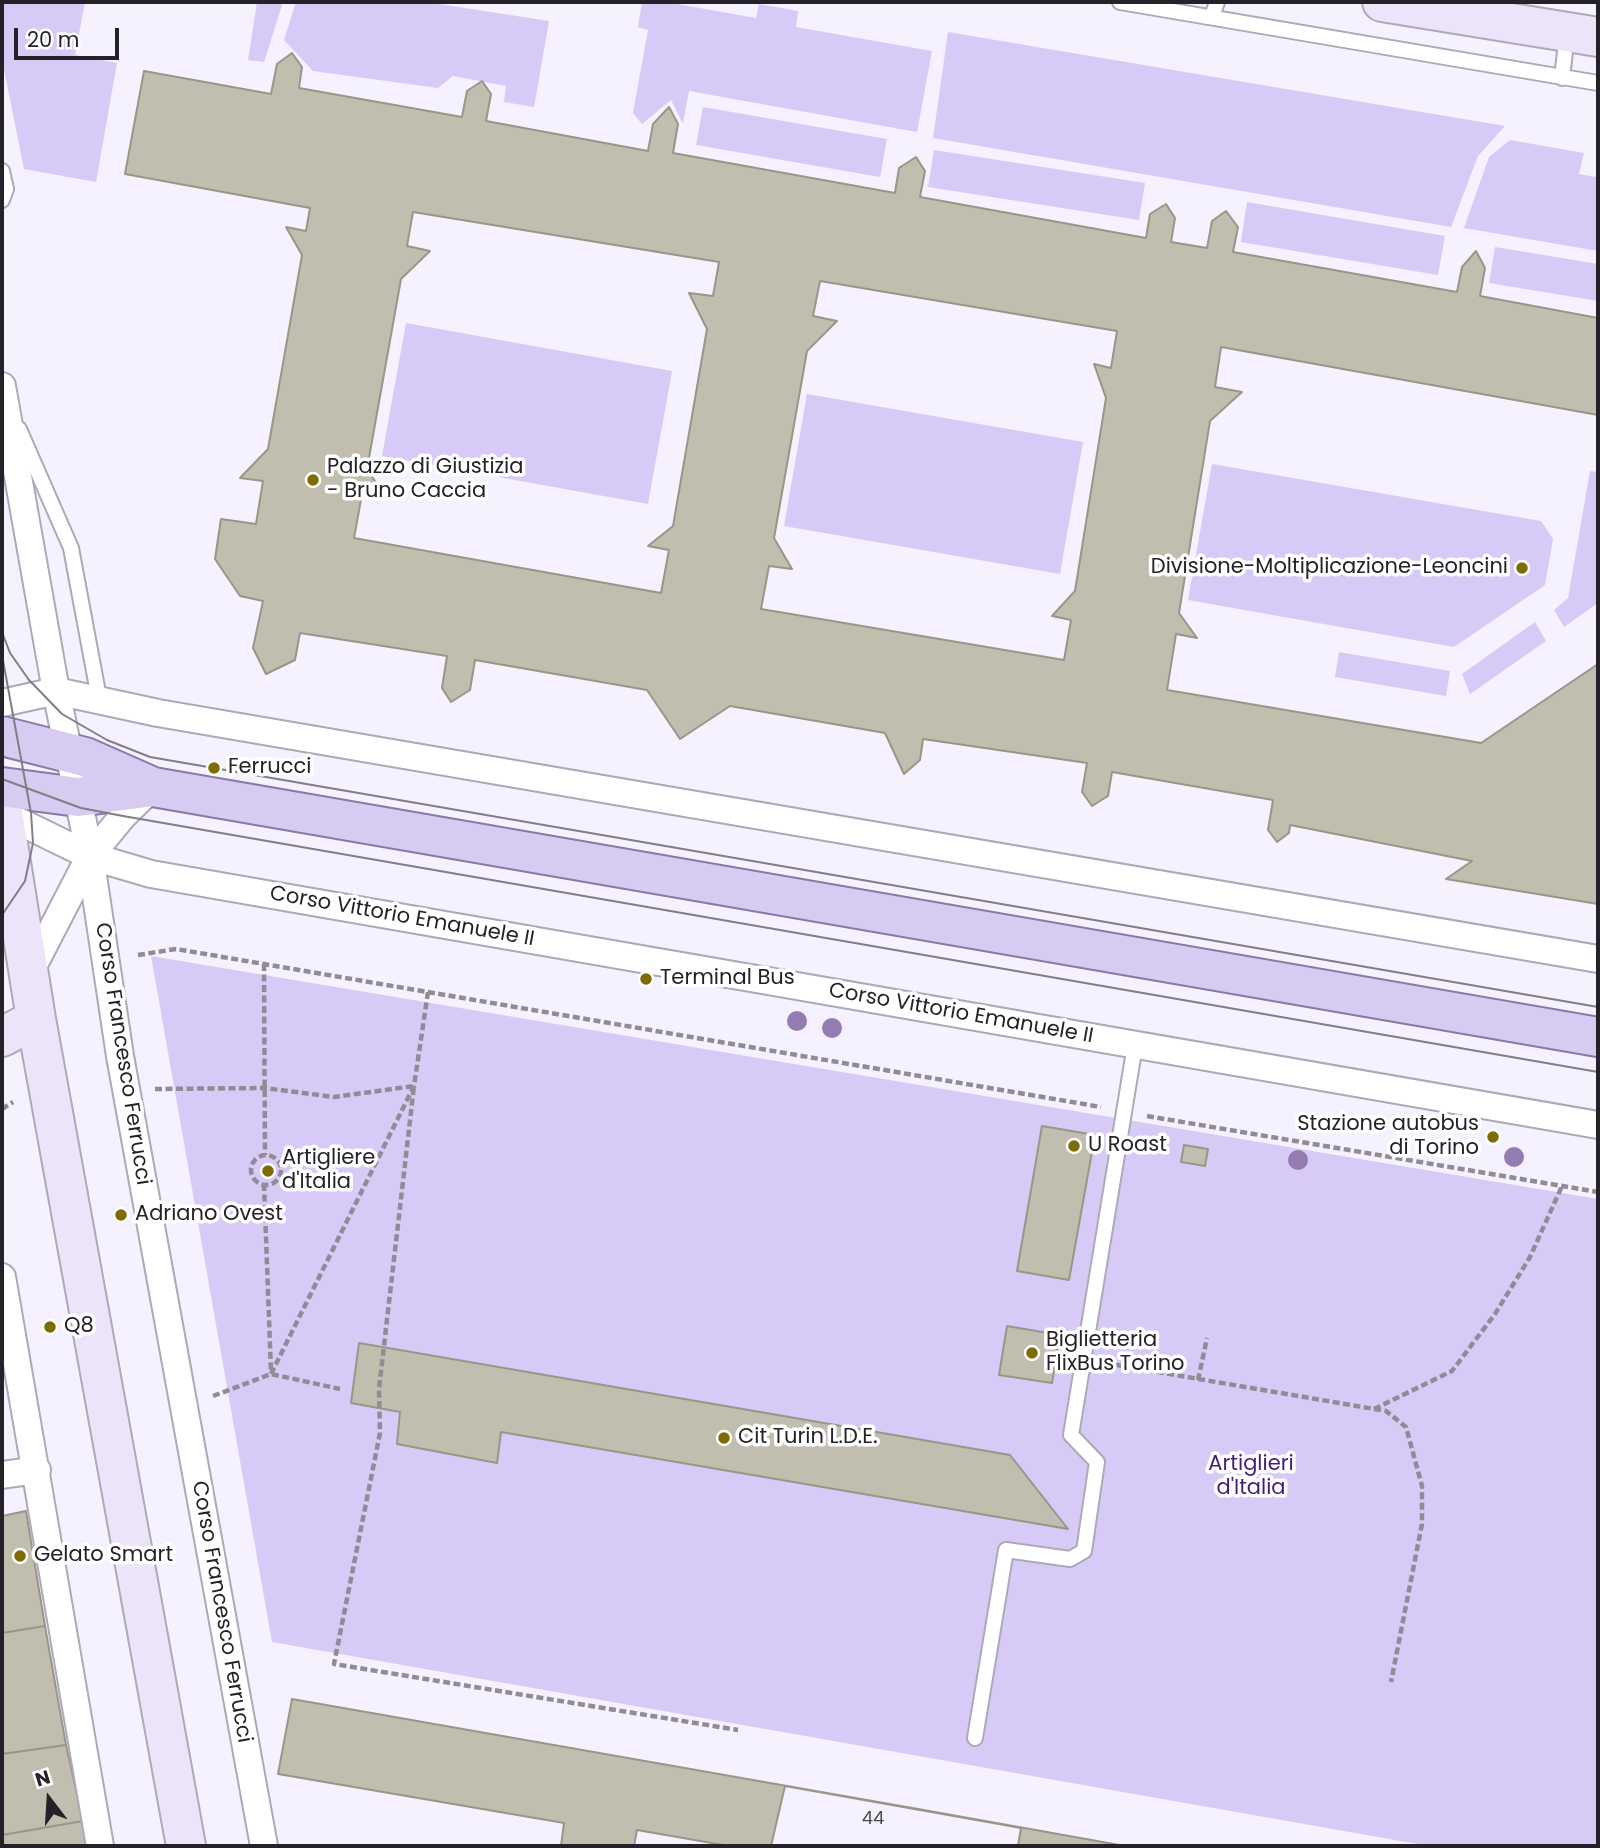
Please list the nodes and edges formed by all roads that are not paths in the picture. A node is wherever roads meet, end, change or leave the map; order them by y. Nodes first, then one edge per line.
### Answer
1 (1120, 2) edge
2 (1217, 2) edge
3 (1382, 2) edge
4 (1477, 9) edge
5 (1212, 17) junction
6 (1583, 34) edge
7 (1562, 78) junction
8 (1598, 83) edge
9 (2, 171) edge
10 (2, 200) edge
11 (2, 390) edge
12 (56, 691) junction
13 (99, 698) junction
14 (2, 704) edge
15 (2, 737) edge
16 (71, 753) junction
17 (153, 787) junction
18 (78, 797) junction
19 (2, 805) edge
20 (90, 856) junction
21 (1598, 959) edge
22 (15, 962) edge
23 (36, 1019) junction
24 (2, 1037) edge
25 (1598, 1037) edge
26 (1135, 1045) junction
27 (1598, 1125) edge
28 (2, 1277) edge
29 (37, 1470) junction
30 (2, 1475) edge
31 (975, 1738) dead end
32 (100, 1846) edge
33 (186, 1846) edge
34 (264, 1846) edge

1 - 5 lane
2 - 5 lane
3 - 4 main road
4 - 6 main road
5 - 7 lane
6 - 7 lane
7 - 8 lane
9 - 10 lane
11 - 12 street, Corso Francesco Ferrucci
11 - 13 lane
12 - 13 street
12 - 14 street
12 - 16 street, Corso Francesco Ferrucci
13 - 21 street
15 - 16 main road
16 - 17 main road
16 - 18 street, Corso Francesco Ferrucci
17 - 18 main road
17 - 20 street
17 - 25 main road
18 - 19 main road
18 - 20 street, Corso Francesco Ferrucci
19 - 20 street, Corso Vittorio Emanuele II
19 - 22 main road
20 - 22 street
20 - 26 street, Corso Vittorio Emanuele II
20 - 34 street, Corso Francesco Ferrucci
22 - 23 main road
23 - 24 main road
23 - 33 main road
26 - 27 street, Corso Vittorio Emanuele II
26 - 31 lane
28 - 29 street
29 - 30 street
29 - 32 street

